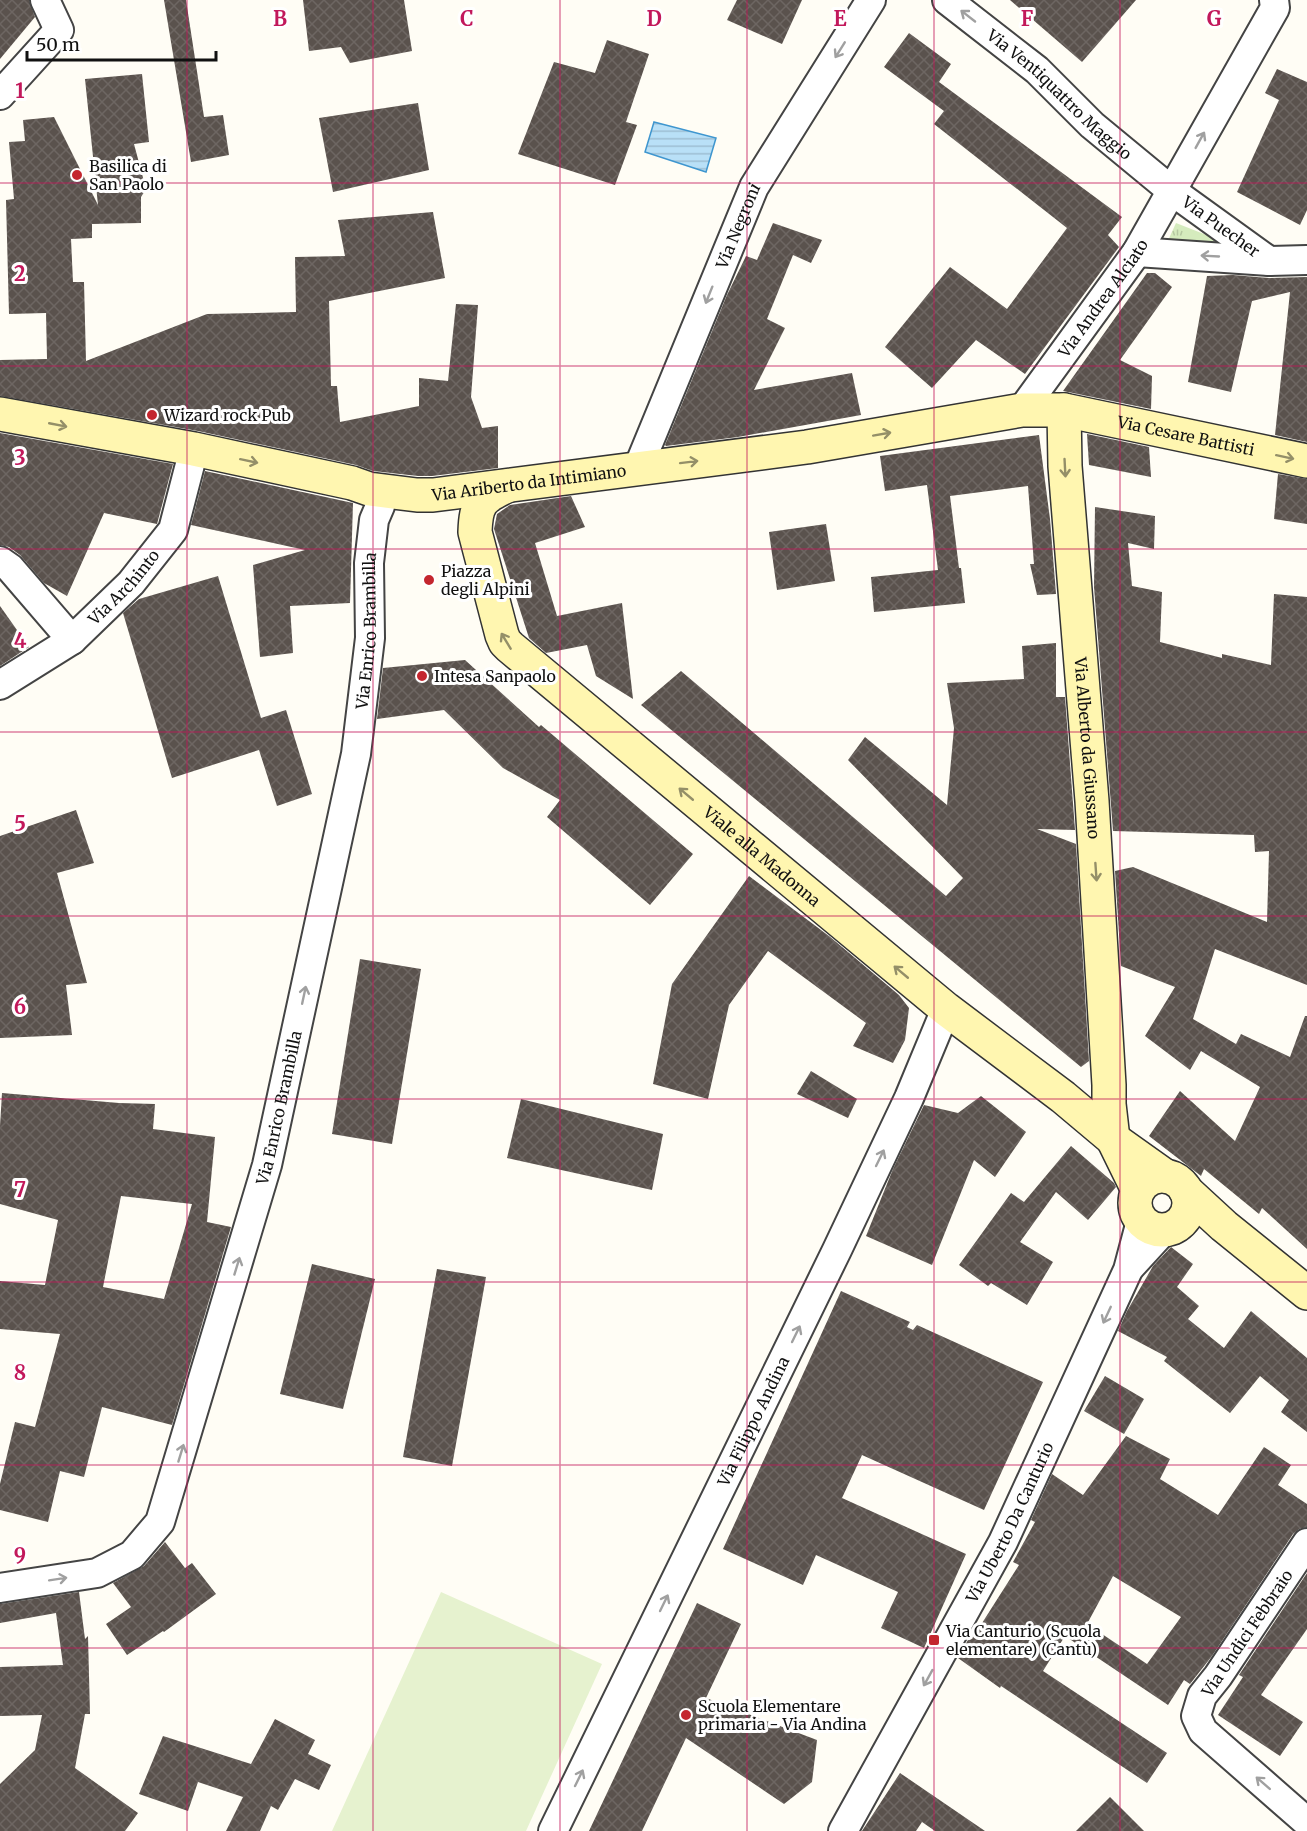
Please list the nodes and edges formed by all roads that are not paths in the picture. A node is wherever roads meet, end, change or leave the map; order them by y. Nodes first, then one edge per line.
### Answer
1 (45, 0) edge
2 (870, 0) edge
3 (947, 0) edge
4 (1274, 0) edge
5 (0, 95) edge
6 (1171, 192) junction
7 (1137, 252) junction
8 (1307, 260) edge
9 (1269, 261) junction
10 (1027, 405) junction
11 (1064, 410) junction
12 (0, 414) edge
13 (194, 449) junction
14 (1307, 461) edge
15 (638, 468) junction
16 (507, 486) junction
17 (433, 495) junction
18 (380, 506) dead end
19 (475, 532) junction
20 (0, 561) edge
21 (72, 640) junction
22 (0, 685) edge
23 (946, 1009) junction
24 (1109, 1085) junction
25 (1063, 1097) junction
26 (1113, 1138) junction
27 (1162, 1205) junction
28 (1307, 1293) edge
29 (1307, 1544) edge
30 (0, 1588) edge
31 (1307, 1822) edge
32 (553, 1831) edge
33 (843, 1831) edge

1 - 5 street
2 -> 15 street, Via Negroni
6 -> 3 street, Via Ventiquattro Maggio
6 -> 4 street, Via Andrea Alciato
6 - 7 street, Via Andrea Alciato
6 - 9 street, Via Puecher
9 -> 7 street, Via Puecher
7 - 10 street, Via Andrea Alciato
8 - 9 street, Via Puecher
10 - 11 street, Via Ariberto da Intimiano
15 -> 10 street, Via Ariberto da Intimiano
11 -> 14 street, Via Cesare Battisti
11 -> 24 street, Via Alberto da Giussano
12 -> 13 street, Via Ariberto da Intimiano
13 -> 17 street, Via Ariberto da Intimiano
13 - 21 street, Via Archinto
15 - 16 street, Via Ariberto da Intimiano
16 - 17 street, Via Ariberto da Intimiano
16 - 19 street, Viale alla Madonna
17 - 19 street, Viale alla Madonna
30 -> 18 street, Via Enrico Brambilla
23 -> 19 street, Viale alla Madonna
20 - 21 street
21 - 22 street, Via Archinto
23 - 25 street, Viale alla Madonna
32 -> 23 street, Via Filippo Andina
24 - 25 street
24 - 26 street, Via Alberto da Giussano
25 - 26 street, Viale alla Madonna
26 - 27 street, Viale alla Madonna
27 - 28 street
27 -> 33 street, Via Uberto Da Canturio
31 -> 29 street, Via Undici Febbraio

